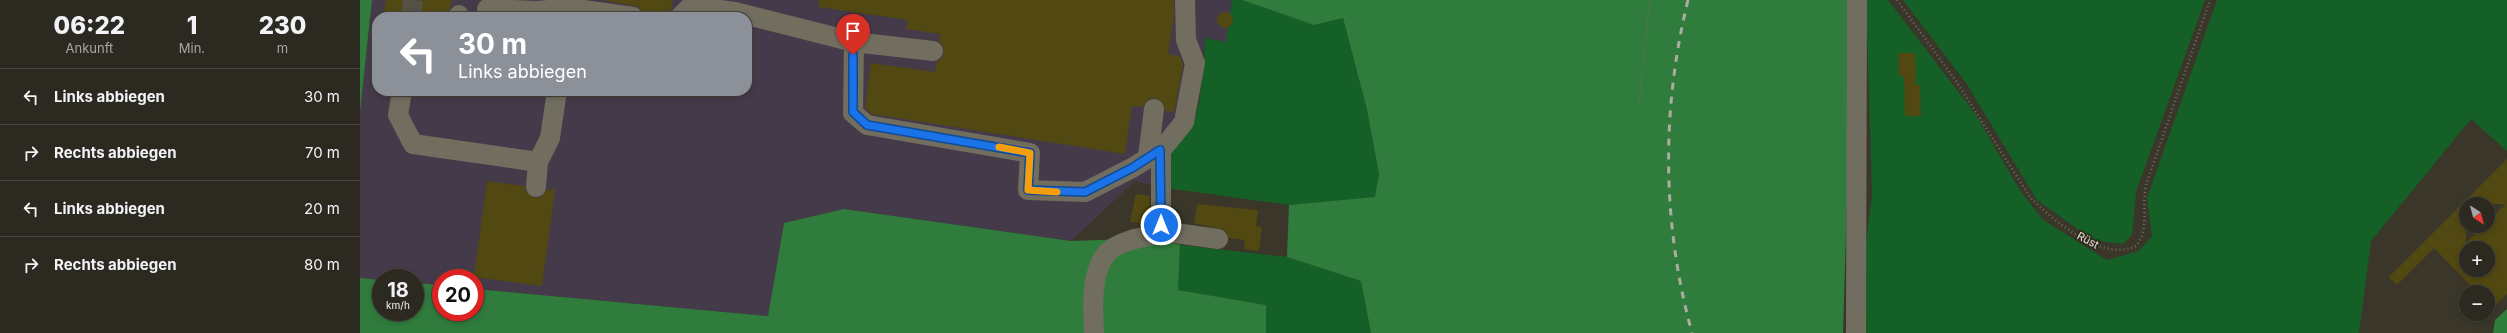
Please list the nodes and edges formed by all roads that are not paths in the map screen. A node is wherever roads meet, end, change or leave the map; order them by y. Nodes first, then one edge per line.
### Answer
1 (1185, 0) edge
2 (1856, 0) edge
3 (569, 8) edge
4 (487, 9) dead end
5 (597, 12) edge
6 (685, 12) edge
7 (735, 12) edge
8 (752, 16) edge
9 (854, 42) junction
10 (933, 50) dead end
11 (401, 96) edge
12 (556, 96) edge
13 (1154, 109) dead end
14 (1154, 153) junction
15 (538, 162) junction
16 (536, 187) dead end
17 (1168, 232) junction
18 (1218, 239) dead end
19 (1094, 333) edge
20 (1856, 333) edge

1 - 14 street
2 - 20 street
3 - 4 street
3 - 5 street
6 - 7 street
8 - 9 street
9 - 10 street
9 - 14 street
11 - 15 street
12 - 15 street
13 - 14 street
14 - 17 street
15 - 16 street
17 - 18 street
17 - 19 street

